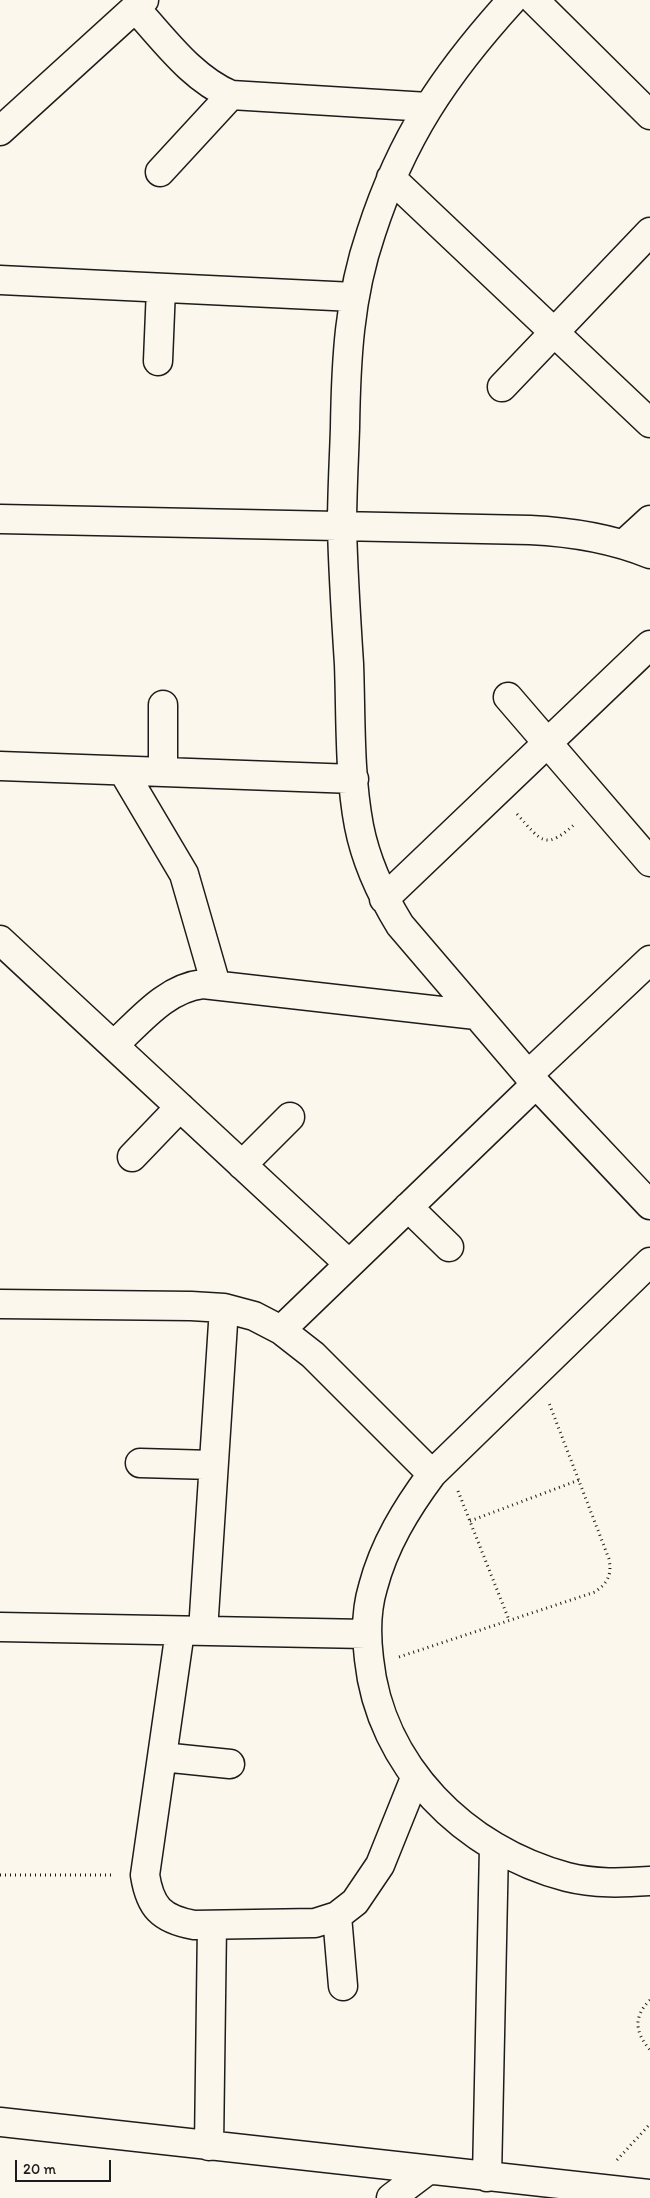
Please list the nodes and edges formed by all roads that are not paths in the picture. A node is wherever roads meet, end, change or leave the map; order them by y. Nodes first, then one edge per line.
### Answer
1 (512, 0) edge
2 (534, 0) edge
3 (139, 4) edge
4 (230, 95) junction
5 (428, 106) junction
6 (650, 115) edge
7 (0, 131) edge
8 (160, 172) dead end
9 (391, 178) junction
10 (650, 232) edge
11 (0, 280) edge
12 (161, 288) junction
13 (354, 297) junction
14 (555, 332) junction
15 (158, 361) dead end
16 (502, 387) dead end
17 (650, 422) edge
18 (0, 519) edge
19 (650, 520) edge
20 (342, 526) junction
21 (624, 543) junction
22 (650, 554) edge
23 (650, 645) edge
24 (508, 697) dead end
25 (163, 705) dead end
26 (548, 743) junction
27 (0, 766) edge
28 (123, 771) junction
29 (163, 772) junction
30 (354, 779) junction
31 (650, 862) edge
32 (384, 899) junction
33 (0, 940) edge
34 (650, 960) edge
35 (216, 985) junction
36 (476, 1015) junction
37 (114, 1045) junction
38 (532, 1080) junction
39 (180, 1107) junction
40 (290, 1117) dead end
41 (132, 1157) dead end
42 (242, 1165) junction
43 (650, 1205) edge
44 (408, 1208) junction
45 (449, 1247) dead end
46 (650, 1262) edge
47 (349, 1264) junction
48 (0, 1304) edge
49 (224, 1308) junction
50 (281, 1330) junction
51 (140, 1463) dead end
52 (213, 1466) junction
53 (439, 1468) junction
54 (0, 1627) edge
55 (191, 1631) junction
56 (366, 1634) junction
57 (162, 1757) junction
58 (230, 1764) dead end
59 (415, 1778) junction
60 (494, 1847) junction
61 (650, 1881) edge
62 (336, 1916) junction
63 (212, 1924) junction
64 (344, 1986) dead end
65 (0, 2122) edge
66 (209, 2146) junction
67 (428, 2170) junction
68 (487, 2176) junction
69 (650, 2194) edge
70 (391, 2198) edge

1 - 5 street
2 - 6 street
3 - 4 street
3 - 7 street
4 - 5 street
4 - 8 street
5 - 9 street
9 - 13 street
9 - 14 street
10 - 14 street
11 - 12 street
12 - 13 street
12 - 15 street
13 - 20 street
14 - 16 street
14 - 17 street
18 - 20 street
19 - 21 street
20 - 21 street
20 - 30 street
21 - 22 street
23 - 26 street
24 - 26 street
25 - 29 street
26 - 31 street
26 - 32 street
27 - 28 street
28 - 29 street
28 - 35 street
29 - 30 street
30 - 32 street
32 - 36 street
33 - 37 street
34 - 38 street
35 - 36 street
35 - 37 street
36 - 38 street
37 - 39 street
38 - 43 street
38 - 44 street
39 - 41 street
39 - 42 street
40 - 42 street
42 - 47 street
44 - 45 street
44 - 47 street
46 - 53 street
47 - 50 street
48 - 49 street
49 - 50 street
49 - 52 street
50 - 53 street
51 - 52 street
52 - 55 street
53 - 56 street
54 - 55 street
55 - 56 street
55 - 57 street
56 - 59 street
57 - 58 street
57 - 63 street
59 - 60 street
59 - 62 street
60 - 61 street
60 - 68 street
62 - 63 street
62 - 64 street
63 - 66 street
65 - 66 street
66 - 67 street
67 - 68 street
67 - 70 street
68 - 69 street

